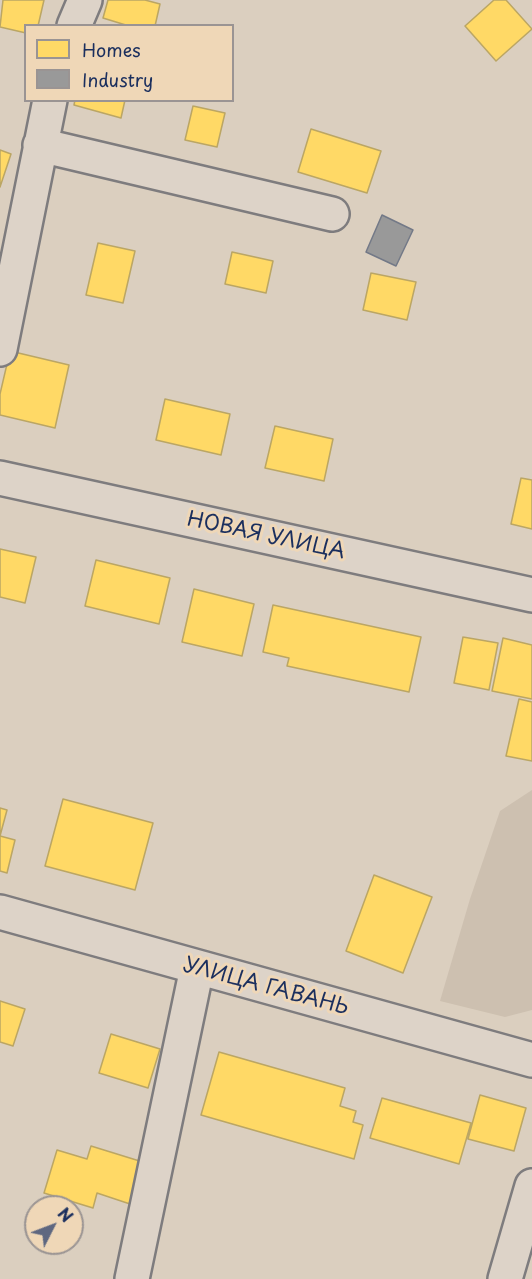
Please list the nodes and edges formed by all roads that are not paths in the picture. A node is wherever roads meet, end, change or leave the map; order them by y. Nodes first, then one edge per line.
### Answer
1 (85, 0) edge
2 (75, 24) edge
3 (50, 102) edge
4 (40, 145) junction
5 (332, 214) dead end
6 (0, 349) edge
7 (0, 477) edge
8 (532, 595) edge
9 (0, 912) edge
10 (196, 968) junction
11 (532, 1060) edge
12 (532, 1186) edge
13 (132, 1279) edge
14 (505, 1279) edge

1 - 2 street
3 - 4 street
4 - 5 street
4 - 6 street
7 - 8 street, НОВАЯ УЛИЦА
9 - 10 street, УЛИЦА ГАВАНЬ
10 - 11 street, УЛИЦА ГАВАНЬ
10 - 13 street
12 - 14 street

